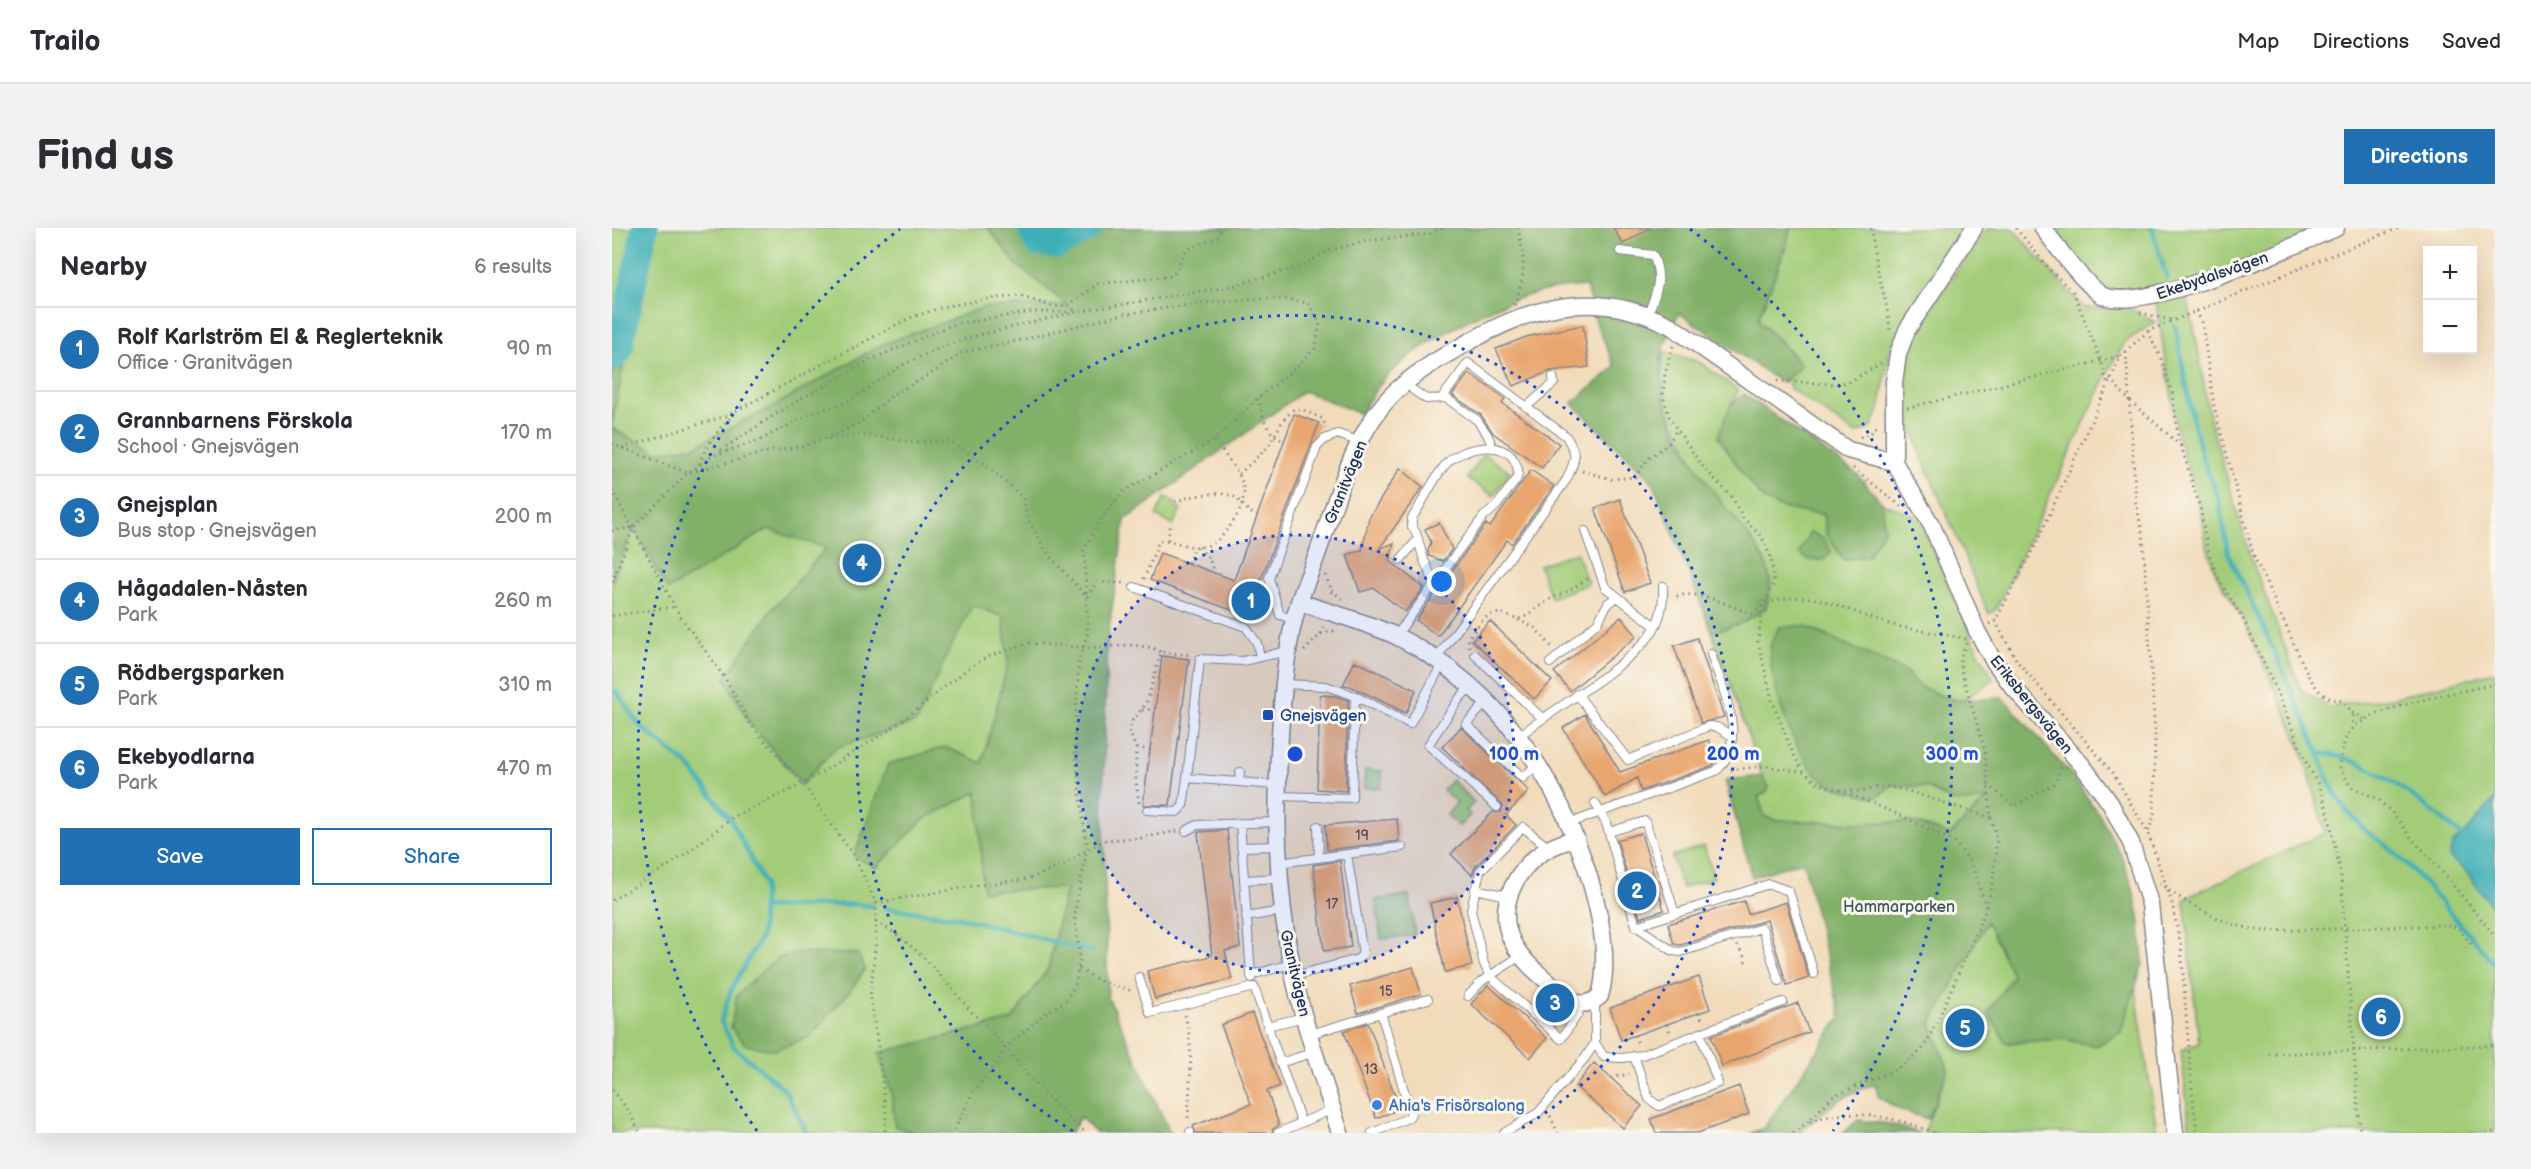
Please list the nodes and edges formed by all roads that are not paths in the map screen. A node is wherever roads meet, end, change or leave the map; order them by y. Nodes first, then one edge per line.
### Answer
1 (1974, 228) edge
2 (2043, 228) edge
3 (2336, 228) edge
4 (1620, 251) dead end
5 (1648, 314) junction
6 (1553, 377) dead end
7 (1413, 390) dead end
8 (1442, 398) junction
9 (1526, 407) junction
10 (1360, 443) junction
11 (1493, 448) junction
12 (1894, 462) junction
13 (1585, 531) dead end
14 (1418, 539) junction
15 (1400, 560) dead end
16 (1435, 584) junction
17 (1663, 586) dead end
18 (1137, 588) road end
19 (1616, 598) junction
20 (1299, 602) junction
21 (1295, 620) junction
22 (1655, 626) junction
23 (1396, 636) junction
24 (1289, 651) junction
25 (1711, 654) dead end
26 (1475, 655) road end
27 (1255, 661) junction
28 (1439, 662) junction
29 (1550, 663) dead end
30 (1284, 684) junction
31 (1470, 687) junction
32 (1577, 694) junction
33 (1355, 696) junction
34 (1487, 702) junction
35 (1542, 718) junction
36 (1732, 736) junction
37 (1518, 737) junction
38 (1538, 762) junction
39 (1187, 778) junction
40 (1276, 791) junction
41 (1595, 803) dead end
42 (1497, 807) dead end
43 (1147, 810) road end
44 (1601, 813) junction
45 (1276, 822) junction
46 (1240, 823) junction
47 (1318, 826) dead end
48 (1573, 830) junction
49 (1186, 831) dead end
50 (1609, 832) junction
51 (1241, 847) junction
52 (1402, 847) dead end
53 (1549, 848) junction
54 (1347, 854) junction
55 (1319, 858) junction
56 (1278, 862) junction
57 (1244, 880) junction
58 (1475, 889) junction
59 (1508, 897) junction
60 (1282, 911) junction
61 (1675, 913) junction
62 (1246, 917) junction
63 (1636, 926) junction
64 (1522, 955) junction
65 (1292, 970) junction
66 (1814, 974) dead end
67 (1251, 975) junction
68 (1491, 976) junction
69 (1139, 977) dead end
70 (1779, 981) dead end
71 (1254, 987) junction
72 (1468, 996) dead end
73 (1428, 999) dead end
74 (1783, 1002) dead end
75 (1587, 1003) junction
76 (1381, 1013) junction
77 (1305, 1017) junction
78 (1267, 1026) junction
79 (1700, 1033) junction
80 (1310, 1034) junction
81 (1595, 1043) junction
82 (1315, 1052) junction
83 (1634, 1056) junction
84 (1281, 1063) junction
85 (1333, 1109) junction
86 (1301, 1122) junction
87 (1278, 1133) edge
88 (1340, 1133) edge
89 (1372, 1133) edge
90 (1504, 1133) edge
91 (2175, 1133) edge

1 - 12 street, Eriksbergsvägen
2 - 3 street, Ekebydalsvägen
4 - 5 lane
5 - 10 street, Granitvägen
5 - 12 street, Granitvägen
6 - 9 lane
7 - 8 lane
8 - 9 lane
8 - 11 lane
9 - 28 lane
10 - 20 street, Granitvägen
10 - 21 lane
11 - 14 lane
11 - 16 lane
12 - 91 street, Eriksbergsvägen
13 - 19 lane
14 - 15 lane
14 - 16 lane
16 - 23 lane
17 - 22 lane
18 - 27 lane
19 - 22 lane
19 - 29 lane
20 - 21 street, Granitvägen
20 - 23 street
21 - 24 street, Granitvägen
22 - 32 lane
23 - 28 street
24 - 27 lane
24 - 30 street, Granitvägen
25 - 36 lane
26 - 35 lane
27 - 39 lane
28 - 31 street
28 - 33 lane
30 - 33 lane
30 - 40 street, Granitvägen
31 - 34 street
31 - 42 lane
32 - 35 lane
32 - 36 lane
33 - 40 lane
34 - 37 street
34 - 38 lane
35 - 37 lane
36 - 44 lane
37 - 38 street
38 - 48 street
39 - 40 lane
39 - 43 lane
40 - 45 street, Granitvägen
41 - 44 lane
44 - 48 lane
44 - 50 lane
45 - 46 lane
45 - 56 street, Granitvägen
46 - 49 lane
46 - 51 lane
47 - 55 lane
48 - 53 street
48 - 75 street
50 - 61 lane
50 - 63 lane
51 - 56 lane
51 - 57 lane
52 - 54 lane
53 - 58 lane
53 - 59 street
54 - 55 lane
54 - 65 lane
55 - 56 lane
56 - 57 lane
56 - 60 street, Granitvägen
57 - 62 lane
58 - 59 lane
58 - 68 lane
59 - 64 street
60 - 62 lane
60 - 65 street, Granitvägen
61 - 63 lane
61 - 66 lane
62 - 67 lane
63 - 70 lane
64 - 68 lane
64 - 75 street
65 - 67 lane
65 - 77 street, Granitvägen
67 - 71 lane
68 - 72 lane
68 - 75 lane
69 - 71 lane
71 - 78 lane
73 - 76 lane
74 - 79 lane
75 - 81 lane
76 - 80 lane
76 - 89 lane
77 - 78 lane
77 - 80 street, Granitvägen
78 - 84 lane
79 - 83 lane
79 - 83 lane
80 - 82 street, Granitvägen
81 - 83 lane
81 - 90 lane
82 - 84 lane
82 - 85 street, Granitvägen
84 - 86 lane
85 - 86 lane
85 - 88 street, Granitvägen
86 - 87 lane

